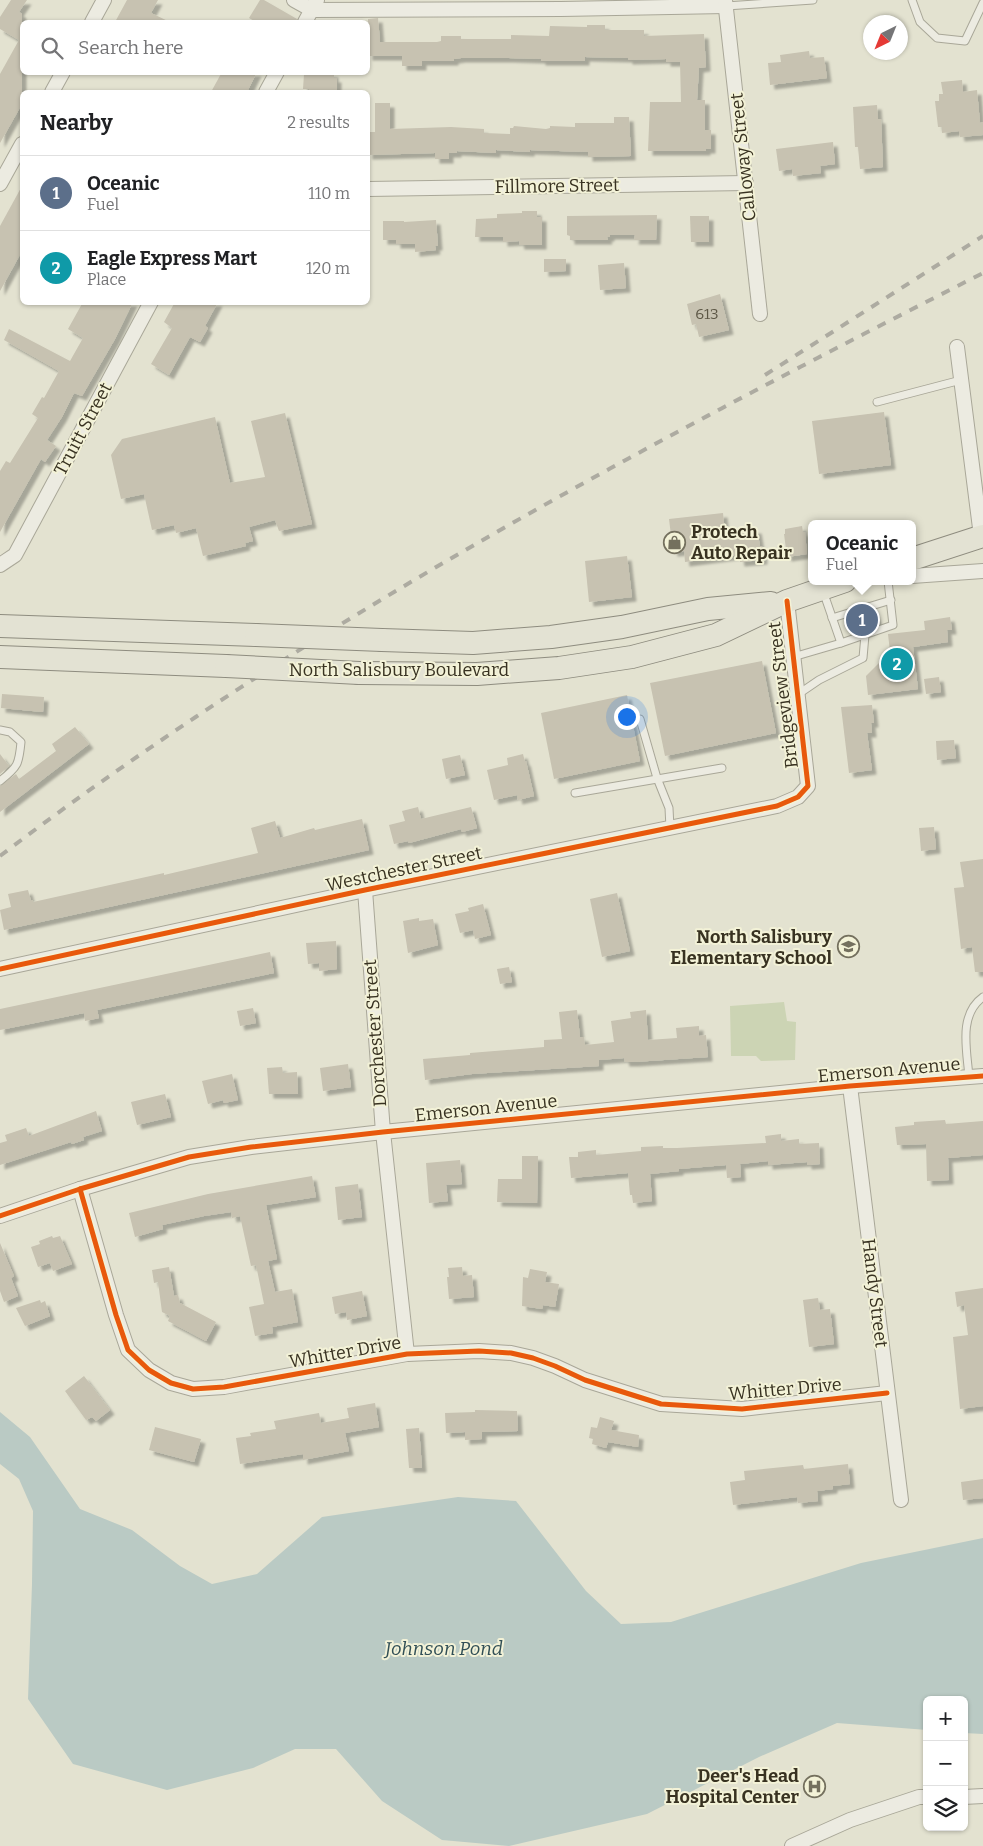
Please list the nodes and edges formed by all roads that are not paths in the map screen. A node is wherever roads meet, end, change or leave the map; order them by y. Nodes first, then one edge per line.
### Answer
1 (104, 0) edge
2 (294, 0) edge
3 (812, 0) edge
4 (912, 0) edge
5 (725, 3) edge
6 (983, 3) edge
7 (315, 5) edge
8 (93, 20) edge
9 (306, 20) edge
10 (61, 75) edge
11 (275, 75) edge
12 (53, 90) edge
13 (267, 90) edge
14 (20, 148) edge
15 (746, 183) junction
16 (0, 184) edge
17 (370, 189) edge
18 (149, 305) edge
19 (760, 314) dead end
20 (957, 347) dead end
21 (961, 380) junction
22 (877, 402) dead end
23 (982, 536) edge
24 (916, 558) edge
25 (0, 565) edge
26 (983, 571) edge
27 (916, 576) edge
28 (834, 585) edge
29 (889, 585) edge
30 (822, 589) junction
31 (891, 600) junction
32 (786, 601) junction
33 (832, 618) junction
34 (0, 626) edge
35 (865, 635) junction
36 (841, 643) junction
37 (0, 657) edge
38 (793, 657) junction
39 (797, 695) junction
40 (640, 719) dead end
41 (0, 730) edge
42 (722, 768) dead end
43 (657, 778) junction
44 (0, 781) edge
45 (808, 786) joint
46 (575, 793) dead end
47 (670, 828) junction
48 (365, 890) junction
49 (0, 969) edge
50 (983, 997) edge
51 (983, 1076) edge
52 (969, 1077) junction
53 (850, 1086) junction
54 (382, 1132) junction
55 (80, 1189) junction
56 (0, 1216) edge
57 (407, 1354) junction
58 (887, 1394) junction
59 (901, 1500) dead end
60 (983, 1796) edge
61 (968, 1797) edge
62 (923, 1798) edge
63 (792, 1846) edge

1 - 8 street
2 - 7 street
3 - 5 lane
4 - 6 lane
5 - 7 street
5 - 15 street, Calloway Street
7 - 9 street
10 - 12 street
11 - 13 street
14 - 16 street
15 - 17 street, Fillmore Street
15 - 19 street, Calloway Street
18 - 25 street, Truitt Street
20 - 21 street
21 - 22 lane
21 - 23 street
23 - 24 main road
26 - 27 street
28 - 30 main road, North Salisbury Boulevard
29 - 31 lane
30 - 32 main road, North Salisbury Boulevard
30 - 33 lane
31 - 33 lane
31 - 35 lane
32 - 34 main road, North Salisbury Boulevard, bridge
32 - 37 main road, North Salisbury Boulevard, bridge
32 - 38 street, Bridgeview Street
33 - 36 lane
35 - 36 lane
35 - 39 lane
36 - 38 lane
38 - 39 street, Bridgeview Street
39 - 45 street, Bridgeview Street
40 - 43 lane
41 - 44 lane
42 - 43 lane
43 - 46 lane
43 - 47 lane
45 - 47 street, Westchester Street
47 - 48 street, Westchester Street
48 - 49 street, Westchester Street
48 - 54 street, Dorchester Street
50 - 52 lane
51 - 52 street, Emerson Avenue
52 - 53 street, Emerson Avenue
53 - 54 street, Emerson Avenue
53 - 58 street, Handy Street
54 - 55 street, Emerson Avenue
54 - 57 street, Dorchester Street
55 - 56 street, Emerson Avenue
55 - 57 street, Whitter Drive
57 - 58 street, Whitter Drive
58 - 59 street, Handy Street
60 - 61 street
62 - 63 street

